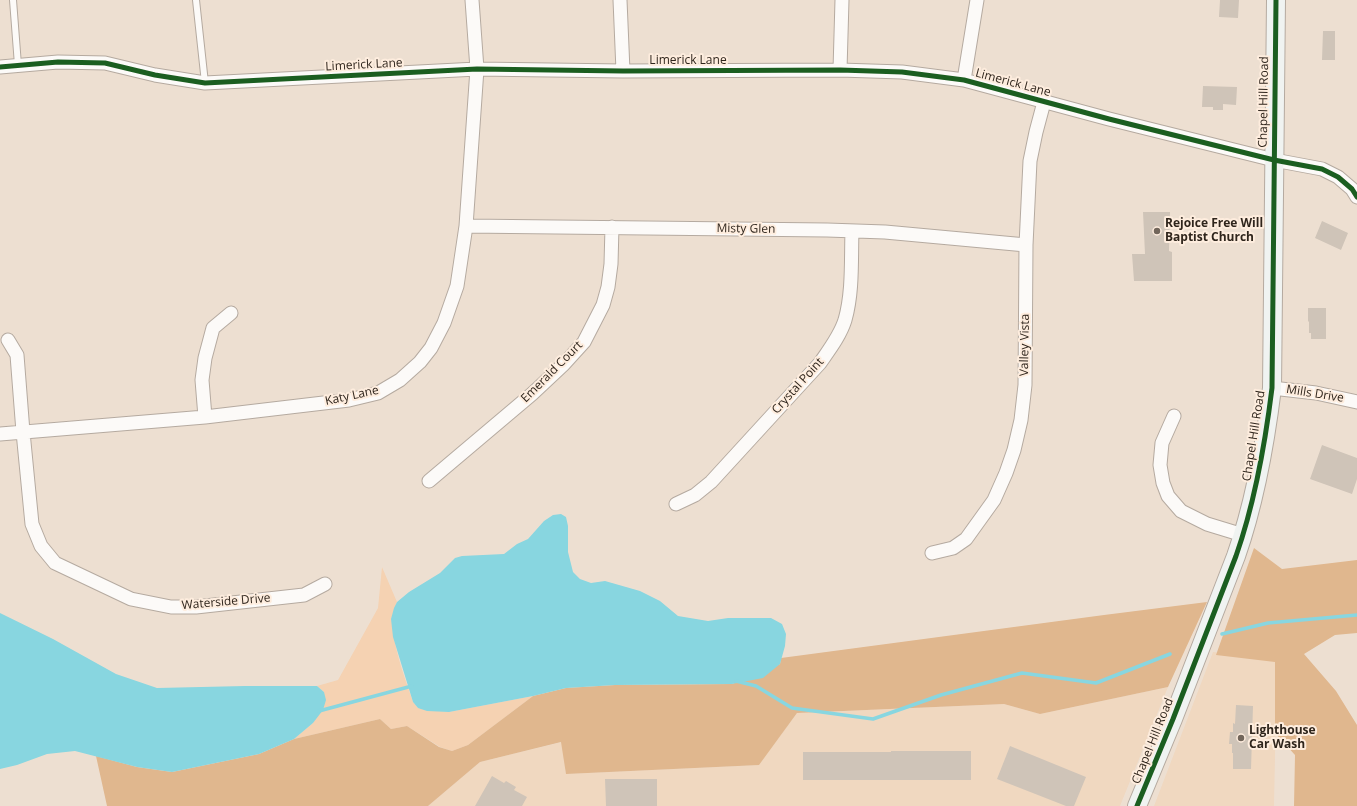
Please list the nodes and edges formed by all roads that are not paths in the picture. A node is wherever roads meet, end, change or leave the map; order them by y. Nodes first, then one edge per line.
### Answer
1 (13, 0) edge
2 (196, 0) edge
3 (472, 0) edge
4 (620, 0) edge
5 (842, 0) edge
6 (977, 0) edge
7 (1276, 0) edge
8 (18, 65) junction
9 (0, 67) edge
10 (477, 70) junction
11 (840, 70) junction
12 (623, 72) junction
13 (964, 80) junction
14 (205, 83) junction
15 (1044, 102) junction
16 (1274, 160) junction
17 (1357, 197) edge
18 (466, 226) junction
19 (612, 227) junction
20 (852, 231) junction
21 (1026, 245) junction
22 (231, 313) dead end
23 (8, 340) dead end
24 (1272, 388) junction
25 (1357, 402) edge
26 (1174, 416) dead end
27 (205, 417) junction
28 (23, 432) junction
29 (0, 434) edge
30 (430, 481) dead end
31 (676, 504) dead end
32 (1243, 535) junction
33 (932, 553) dead end
34 (325, 584) dead end
35 (1137, 806) edge

1 - 8 lane
2 - 14 lane
3 - 10 street, Katy Lane
4 - 12 street
5 - 11 street
6 - 13 street
7 - 16 street, Chapel Hill Road
8 - 9 street, Limerick Lane
8 - 14 street, Limerick Lane
10 - 12 street, Limerick Lane
10 - 14 street, Limerick Lane
10 - 18 street, Katy Lane
11 - 12 street, Limerick Lane
11 - 13 street, Limerick Lane
13 - 15 street, Limerick Lane
15 - 16 street, Limerick Lane
15 - 21 street, Valley Vista
16 - 17 street, Limerick Lane
16 - 24 street, Chapel Hill Road
18 - 19 street, Misty Glen
18 - 27 street, Katy Lane
19 - 20 street, Misty Glen
19 - 30 street, Emerald Court
20 - 21 street, Misty Glen
20 - 31 street, Crystal Point
21 - 33 street, Valley Vista
22 - 27 street
23 - 28 street, Waterside Drive
24 - 25 street, Mills Drive
24 - 32 street, Chapel Hill Road
26 - 32 street
27 - 28 street, Katy Lane
28 - 29 street, Katy Lane
28 - 34 street, Waterside Drive
32 - 35 street, Chapel Hill Road

